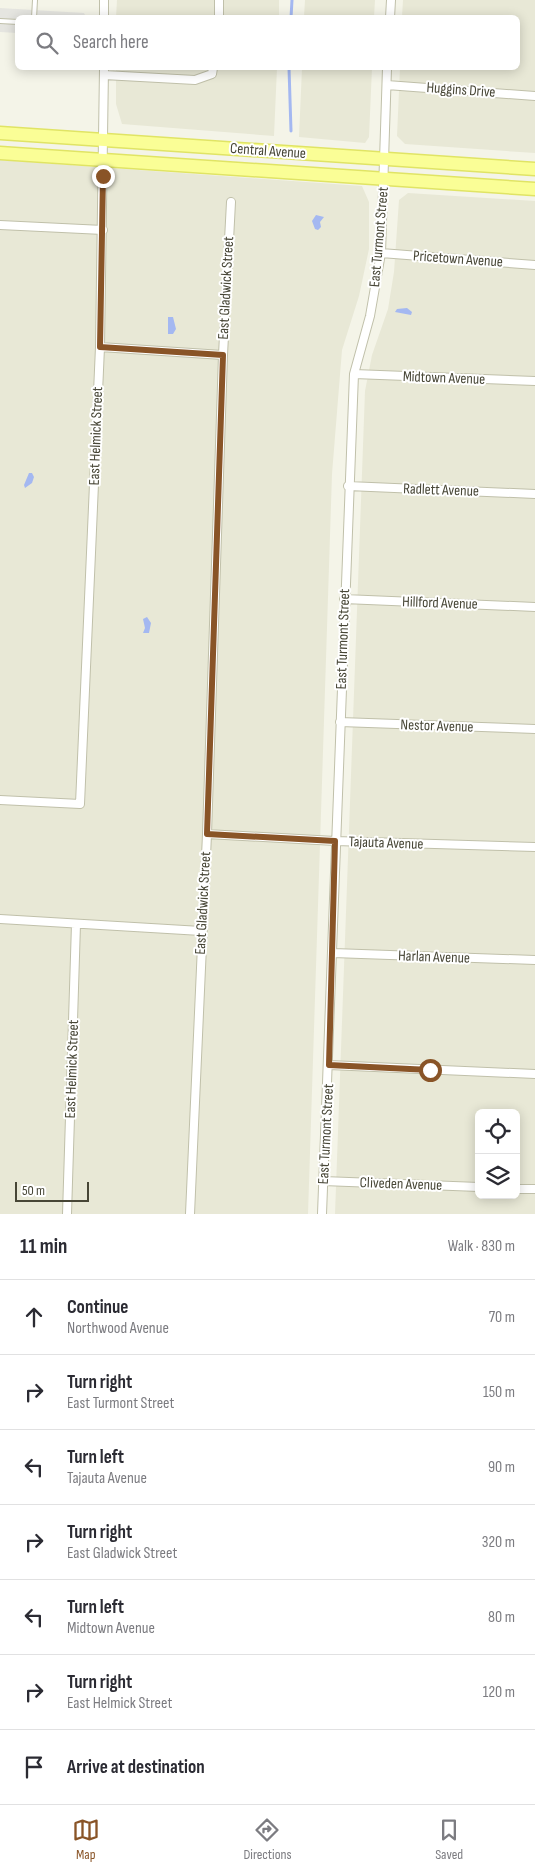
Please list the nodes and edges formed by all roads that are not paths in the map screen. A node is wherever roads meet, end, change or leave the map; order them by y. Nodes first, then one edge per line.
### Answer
1 (35, 0) edge
2 (103, 0) edge
3 (219, 0) edge
4 (391, 0) edge
5 (34, 15) edge
6 (104, 15) edge
7 (219, 15) edge
8 (390, 15) edge
9 (0, 21) edge
10 (15, 22) edge
11 (213, 70) edge
12 (388, 70) edge
13 (104, 71) edge
14 (387, 84) junction
15 (535, 96) edge
16 (0, 133) edge
17 (103, 141) junction
18 (0, 153) edge
19 (384, 158) junction
20 (103, 160) junction
21 (535, 169) edge
22 (384, 179) junction
23 (535, 189) edge
24 (231, 202) dead end
25 (0, 225) edge
26 (103, 230) junction
27 (380, 253) junction
28 (535, 265) edge
29 (100, 347) junction
30 (223, 355) junction
31 (354, 374) junction
32 (535, 381) edge
33 (348, 486) junction
34 (535, 494) edge
35 (344, 600) junction
36 (535, 607) edge
37 (340, 722) junction
38 (535, 729) edge
39 (0, 800) edge
40 (207, 834) junction
41 (335, 841) junction
42 (535, 848) edge
43 (0, 919) edge
44 (76, 924) junction
45 (201, 931) junction
46 (333, 953) junction
47 (535, 960) edge
48 (329, 1065) junction
49 (535, 1074) edge
50 (323, 1181) junction
51 (475, 1187) edge
52 (520, 1189) edge
53 (535, 1190) edge
54 (67, 1214) edge
55 (190, 1214) edge
56 (322, 1214) edge

1 - 5 lane
2 - 6 street
3 - 7 street
4 - 8 street
9 - 10 lane
11 - 13 street
12 - 14 street, East Turmont Street
13 - 17 street, East Helmick Street
14 - 15 street, Huggins Drive
14 - 19 street, East Turmont Street
16 - 17 main road, Central Avenue
17 - 19 main road, Central Avenue
17 - 20 street, East Helmick Street
18 - 20 main road, Central Avenue
19 - 21 main road, Central Avenue
19 - 22 street, East Turmont Street
20 - 22 main road, Central Avenue
20 - 26 street, East Helmick Street
22 - 23 main road, Central Avenue
22 - 27 street, East Turmont Street
24 - 30 street, East Gladwick Street
25 - 26 street
26 - 29 street, East Helmick Street
27 - 28 street, Pricetown Avenue
27 - 31 street, East Turmont Street
29 - 30 street
29 - 39 street, East Helmick Street
30 - 40 street, East Gladwick Street
31 - 32 street, Midtown Avenue
31 - 33 street, East Turmont Street
33 - 34 street, Radlett Avenue
33 - 35 street, East Turmont Street
35 - 36 street, Hillford Avenue
35 - 37 street, East Turmont Street
37 - 38 street, Nestor Avenue
37 - 41 street, East Turmont Street
40 - 41 street, Tajauta Avenue
40 - 45 street, East Gladwick Street
41 - 42 street, Tajauta Avenue
41 - 46 street, East Turmont Street
43 - 44 street
44 - 45 street
44 - 54 street, East Helmick Street
45 - 55 street, East Gladwick Street
46 - 47 street, Harlan Avenue
46 - 48 street, East Turmont Street
48 - 49 street
48 - 50 street, East Turmont Street
50 - 51 street, Cliveden Avenue
50 - 56 street, East Turmont Street
52 - 53 street

